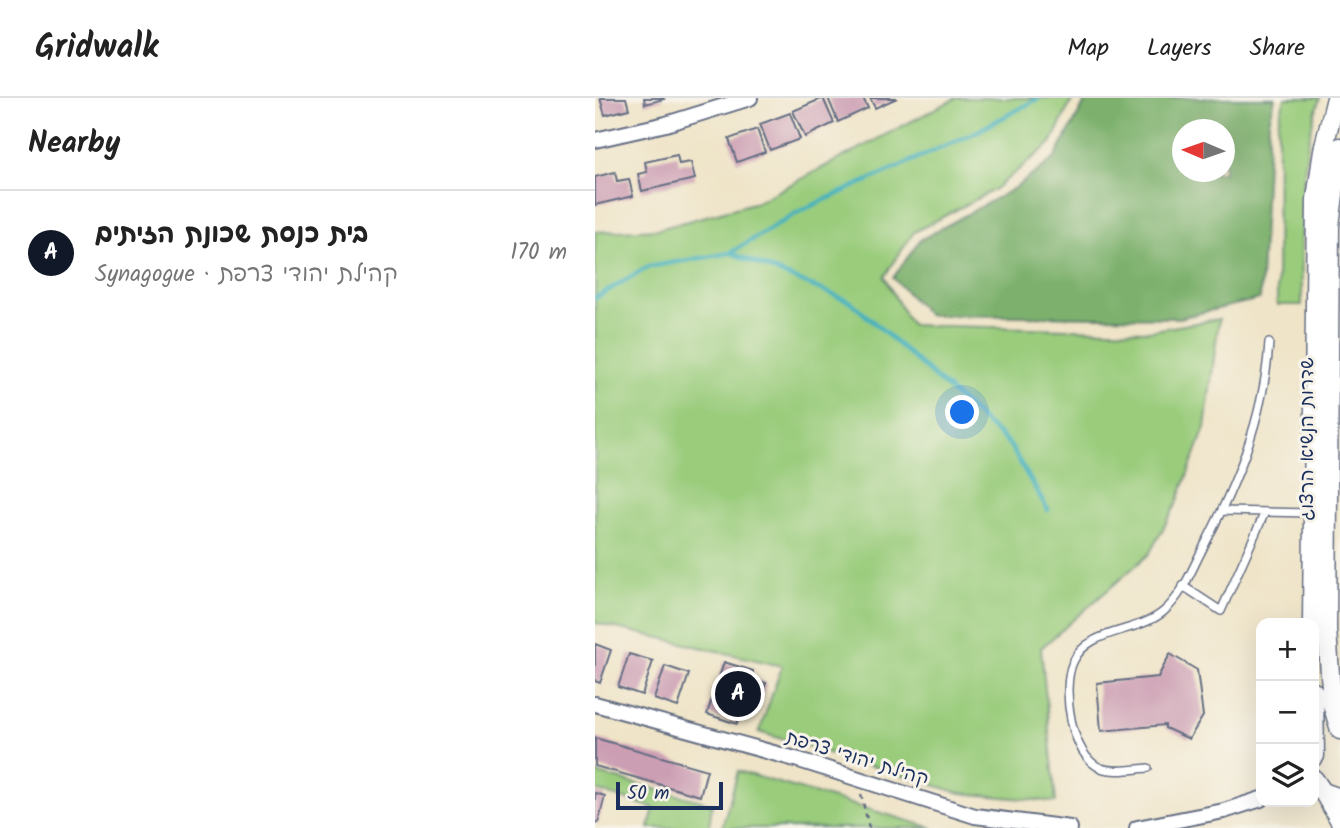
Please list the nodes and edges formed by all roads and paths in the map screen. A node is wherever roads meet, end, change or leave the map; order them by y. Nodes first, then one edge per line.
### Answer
1 (750, 98) edge
2 (1336, 98) edge
3 (595, 140) edge
4 (1340, 147) edge
5 (1269, 343) dead end
6 (1222, 511) junction
7 (1265, 512) junction
8 (1312, 513) junction
9 (1184, 586) junction
10 (1311, 618) edge
11 (595, 704) edge
12 (1340, 730) edge
13 (1340, 740) edge
14 (1319, 751) edge
15 (1148, 768) dead end
16 (858, 778) junction
17 (1326, 790) edge
18 (1256, 801) edge
19 (1340, 821) edge
20 (869, 828) edge
21 (1070, 828) edge
22 (1137, 828) edge

1 - 3 street
2 - 8 street, שדרות הנשיא הרצוג
4 - 12 street, שדרות הנשיא הרצוג
5 - 6 lane
6 - 7 lane
6 - 9 lane
7 - 8 lane
7 - 9 lane
8 - 10 street, שדרות הנשיא הרצוג
9 - 15 lane
11 - 16 street, קהילת יהודי צרפת
13 - 14 street
16 - 20 path
16 - 21 street, קהילת יהודי צרפת
17 - 19 street
18 - 22 street

